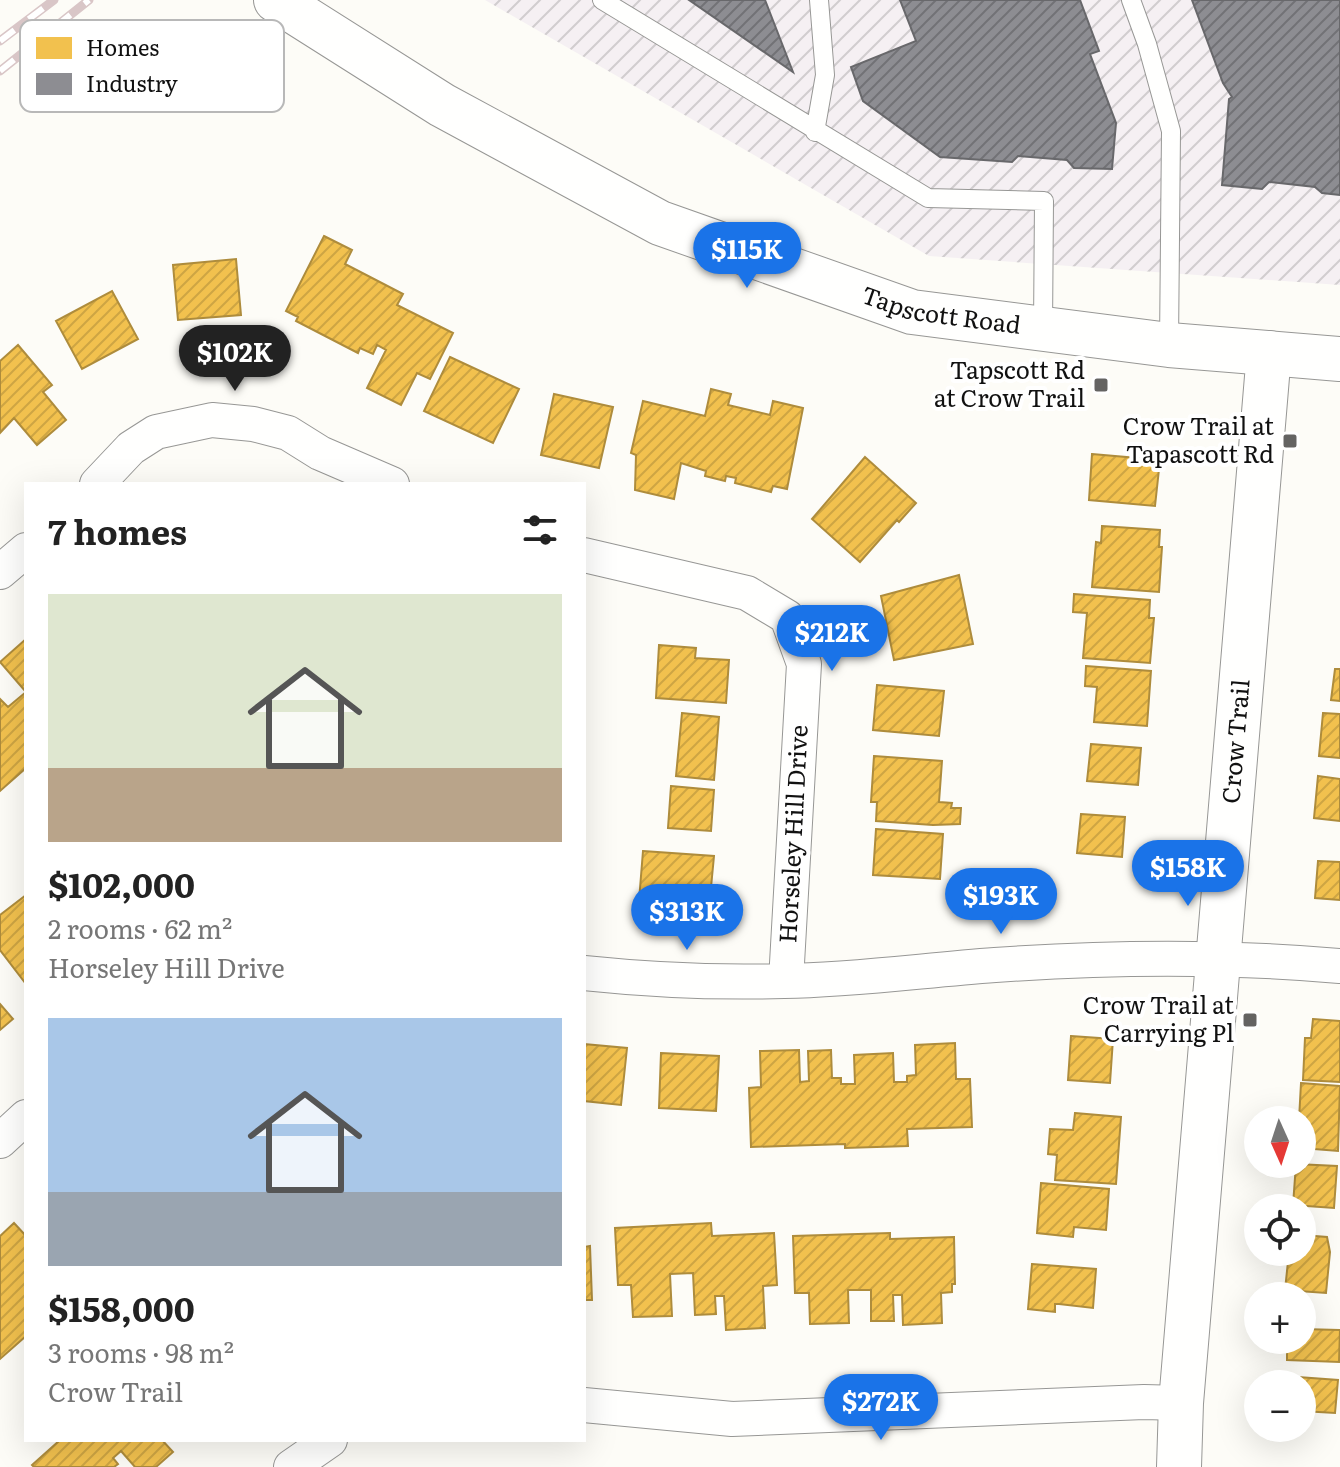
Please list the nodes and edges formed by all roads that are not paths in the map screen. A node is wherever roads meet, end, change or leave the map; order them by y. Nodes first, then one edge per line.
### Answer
1 (602, 0) edge
2 (819, 0) edge
3 (1131, 0) edge
4 (287, 7) edge
5 (815, 132) junction
6 (1043, 329) junction
7 (1169, 345) junction
8 (1269, 353) junction
9 (1340, 359) edge
10 (99, 482) edge
11 (387, 482) edge
12 (24, 552) edge
13 (586, 555) edge
14 (0, 572) edge
15 (1218, 959) junction
16 (1340, 966) edge
17 (586, 973) edge
18 (786, 981) junction
19 (24, 1119) edge
20 (0, 1141) edge
21 (1181, 1403) junction
22 (586, 1405) edge
23 (327, 1442) edge
24 (291, 1467) edge
25 (1179, 1467) edge

1 - 5 lane
2 - 5 lane
3 - 7 lane
4 - 6 street, Tapscott Road
5 - 6 lane
6 - 7 street, Tapscott Road
7 - 8 street, Tapscott Road
8 - 9 street, Tapscott Road
8 - 15 street, Crow Trail
10 - 11 street
12 - 14 street
13 - 18 street, Horseley Hill Drive
15 - 16 street
15 - 18 street
15 - 21 street, Crow Trail
17 - 18 street
19 - 20 street
21 - 22 street
21 - 25 street, Crow Trail
23 - 24 street

